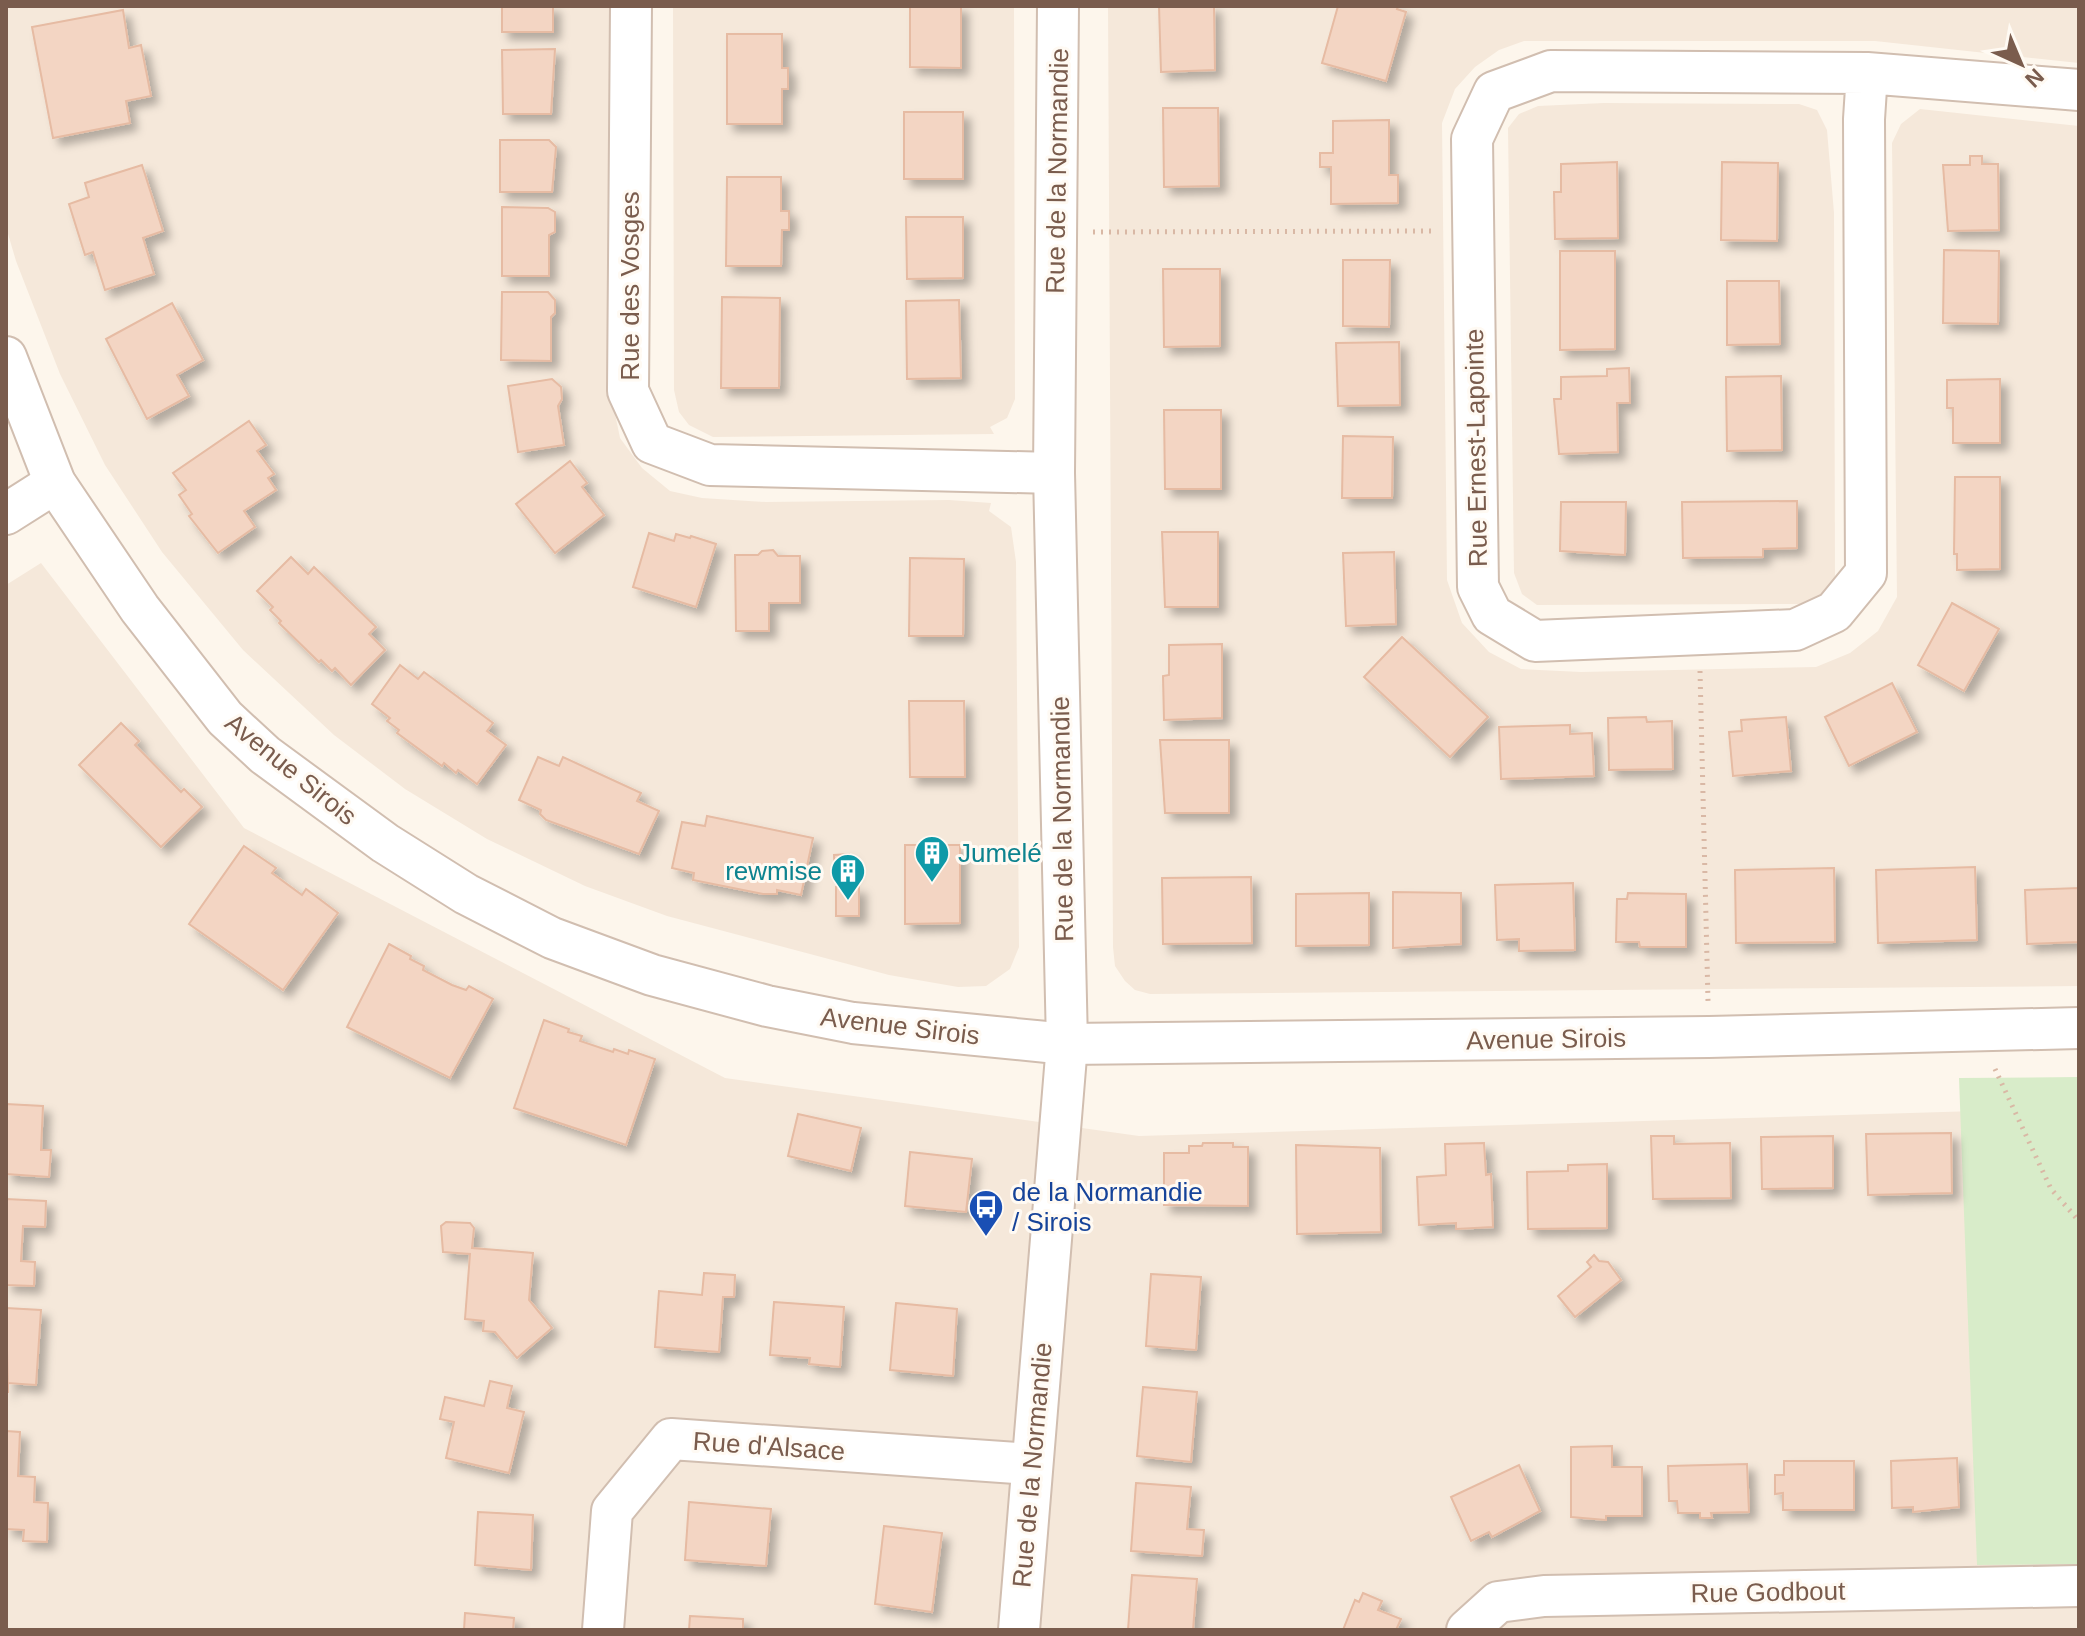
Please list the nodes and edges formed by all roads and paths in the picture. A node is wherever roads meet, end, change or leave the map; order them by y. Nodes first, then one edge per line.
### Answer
1 (631, 6) edge
2 (1058, 6) edge
3 (1867, 73) junction
4 (2079, 90) edge
5 (1473, 231) junction
6 (1056, 232) junction
7 (6, 357) edge
8 (1054, 473) junction
9 (55, 483) junction
10 (6, 514) edge
11 (1699, 634) junction
12 (2079, 1028) edge
13 (1978, 1032) junction
14 (1709, 1037) junction
15 (1067, 1044) junction
16 (2079, 1221) edge
17 (1031, 1464) junction
18 (2079, 1586) edge
19 (603, 1630) edge
20 (1019, 1630) edge
21 (1467, 1630) edge

1 - 8 street, Rue des Vosges
2 - 6 street, Rue de la Normandie
3 - 4 street, Rue Ernest-Lapointe
3 - 5 street, Rue Ernest-Lapointe
3 - 11 street, Rue Ernest-Lapointe
5 - 6 path
5 - 11 street, Rue Ernest-Lapointe
6 - 8 street, Rue de la Normandie
7 - 9 street, Avenue Sirois
8 - 15 street, Rue de la Normandie
9 - 10 street
9 - 15 street, Avenue Sirois
11 - 14 path
12 - 13 street, Avenue Sirois
13 - 14 street, Avenue Sirois
13 - 16 path
14 - 15 street, Avenue Sirois
15 - 17 street, Rue de la Normandie
17 - 19 street, Rue d'Alsace
17 - 20 street, Rue de la Normandie
18 - 21 street, Rue Godbout

